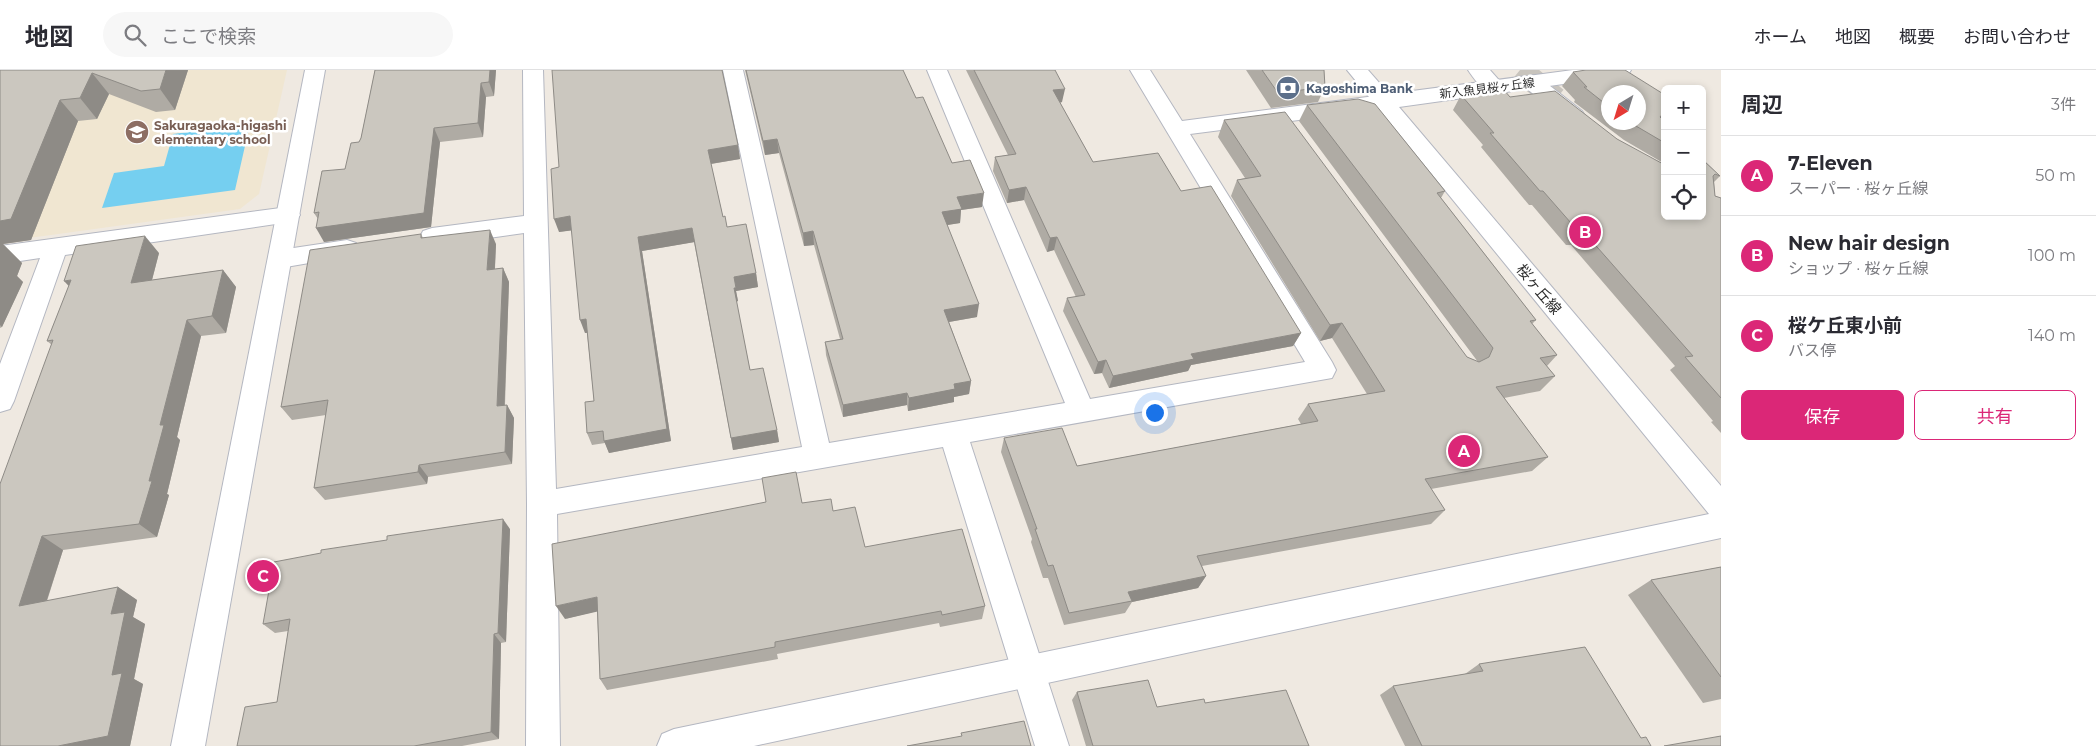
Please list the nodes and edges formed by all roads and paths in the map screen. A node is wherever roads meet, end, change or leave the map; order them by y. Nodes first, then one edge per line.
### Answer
1 (315, 70) edge
2 (534, 70) edge
3 (733, 70) edge
4 (937, 70) edge
5 (1140, 70) edge
6 (1357, 70) edge
7 (1478, 70) edge
8 (1621, 70) edge
9 (1533, 83) junction
10 (1494, 87) junction
11 (1383, 102) junction
12 (1280, 115) junction
13 (1176, 129) junction
14 (1592, 130) edge
15 (1298, 138) edge
16 (288, 215) junction
17 (537, 223) junction
18 (412, 240) edge
19 (365, 246) edge
20 (56, 247) junction
21 (0, 255) edge
22 (280, 258) junction
23 (0, 401) edge
24 (1082, 411) junction
25 (954, 433) junction
26 (818, 456) junction
27 (542, 504) junction
28 (1721, 507) edge
29 (1721, 525) edge
30 (1028, 671) junction
31 (188, 746) edge
32 (543, 746) edge
33 (674, 746) edge
34 (1052, 746) edge

1 - 16 street
2 - 17 street
3 - 26 street
4 - 24 street
5 - 13 street
6 - 11 street, 桜ヶ丘線
7 - 10 street
8 - 9 street, 新入魚見桜ヶ丘線
9 - 10 street, 新入魚見桜ヶ丘線
9 - 14 street
10 - 11 street, 新入魚見桜ヶ丘線
11 - 12 street, 新入魚見桜ヶ丘線
11 - 28 street, 桜ヶ丘線
12 - 13 street, 新入魚見桜ヶ丘線
12 - 15 street
13 - 24 street
16 - 20 street
16 - 22 street
17 - 18 street
17 - 27 street
19 - 22 street
20 - 21 street
20 - 23 street
22 - 31 street
24 - 25 street
25 - 26 street
25 - 30 street
26 - 27 street
27 - 32 street
29 - 30 street
30 - 33 street
30 - 34 street

